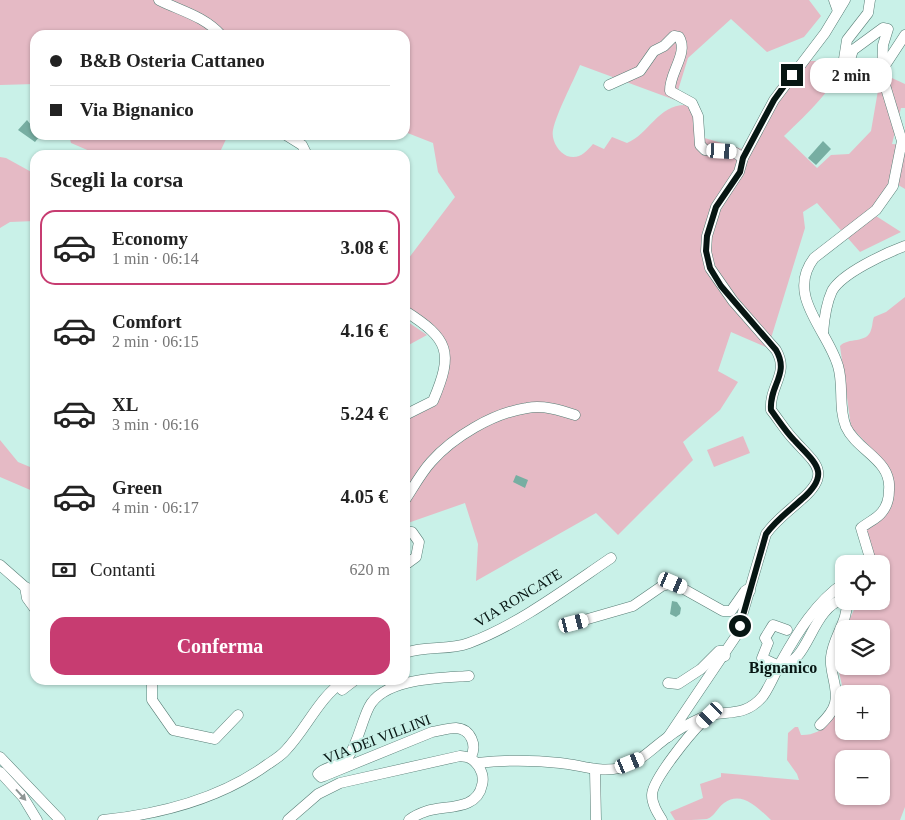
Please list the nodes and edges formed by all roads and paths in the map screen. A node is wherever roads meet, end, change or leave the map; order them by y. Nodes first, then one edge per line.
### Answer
1 (159, 0) edge
2 (834, 0) edge
3 (845, 0) edge
4 (870, 0) edge
5 (838, 11) junction
6 (217, 30) edge
7 (905, 35) edge
8 (882, 71) junction
9 (609, 85) dead end
10 (294, 140) edge
11 (304, 150) edge
12 (743, 158) junction
13 (905, 246) edge
14 (410, 313) edge
15 (822, 333) junction
16 (410, 413) edge
17 (575, 416) dead end
18 (410, 492) edge
19 (410, 532) edge
20 (869, 555) edge
21 (612, 558) dead end
22 (410, 561) edge
23 (0, 565) edge
24 (30, 589) edge
25 (835, 589) edge
26 (750, 592) junction
27 (30, 603) edge
28 (835, 604) edge
29 (844, 610) edge
30 (574, 623) dead end
31 (787, 630) dead end
32 (410, 651) edge
33 (725, 656) junction
34 (779, 665) junction
35 (469, 676) dead end
36 (410, 683) edge
37 (668, 683) dead end
38 (152, 685) edge
39 (340, 685) edge
40 (347, 685) edge
41 (403, 685) edge
42 (238, 715) dead end
43 (710, 715) junction
44 (820, 725) dead end
45 (668, 737) junction
46 (0, 757) edge
47 (474, 760) junction
48 (595, 770) junction
49 (0, 772) edge
50 (130, 817) junction
51 (37, 820) edge
52 (60, 820) edge
53 (103, 820) edge
54 (288, 820) edge
55 (409, 820) edge
56 (596, 820) edge
57 (662, 820) edge

1 - 6 street
2 - 5 street
3 - 5 street
4 - 8 street
5 - 12 street
7 - 8 street
8 - 15 street
9 - 12 street
10 - 11 street
12 - 26 street
13 - 15 street
14 - 16 street
15 - 20 street
17 - 18 street
19 - 22 street
21 - 32 street, VIA RONCATE
23 - 24 street
24 - 27 street
25 - 34 street
26 - 30 street
26 - 33 street
28 - 34 street
29 - 44 street
31 - 34 street
33 - 37 street
33 - 45 street
34 - 43 street
35 - 36 street, VIA DEI VILLINI
38 - 42 street
39 - 50 street
40 - 50 street
41 - 47 street, VIA DEI VILLINI
43 - 45 street
43 - 57 street
45 - 48 street
46 - 52 street
47 - 48 street
47 - 54 street
47 - 55 street
48 - 56 street
49 -> 51 street
50 - 53 street

